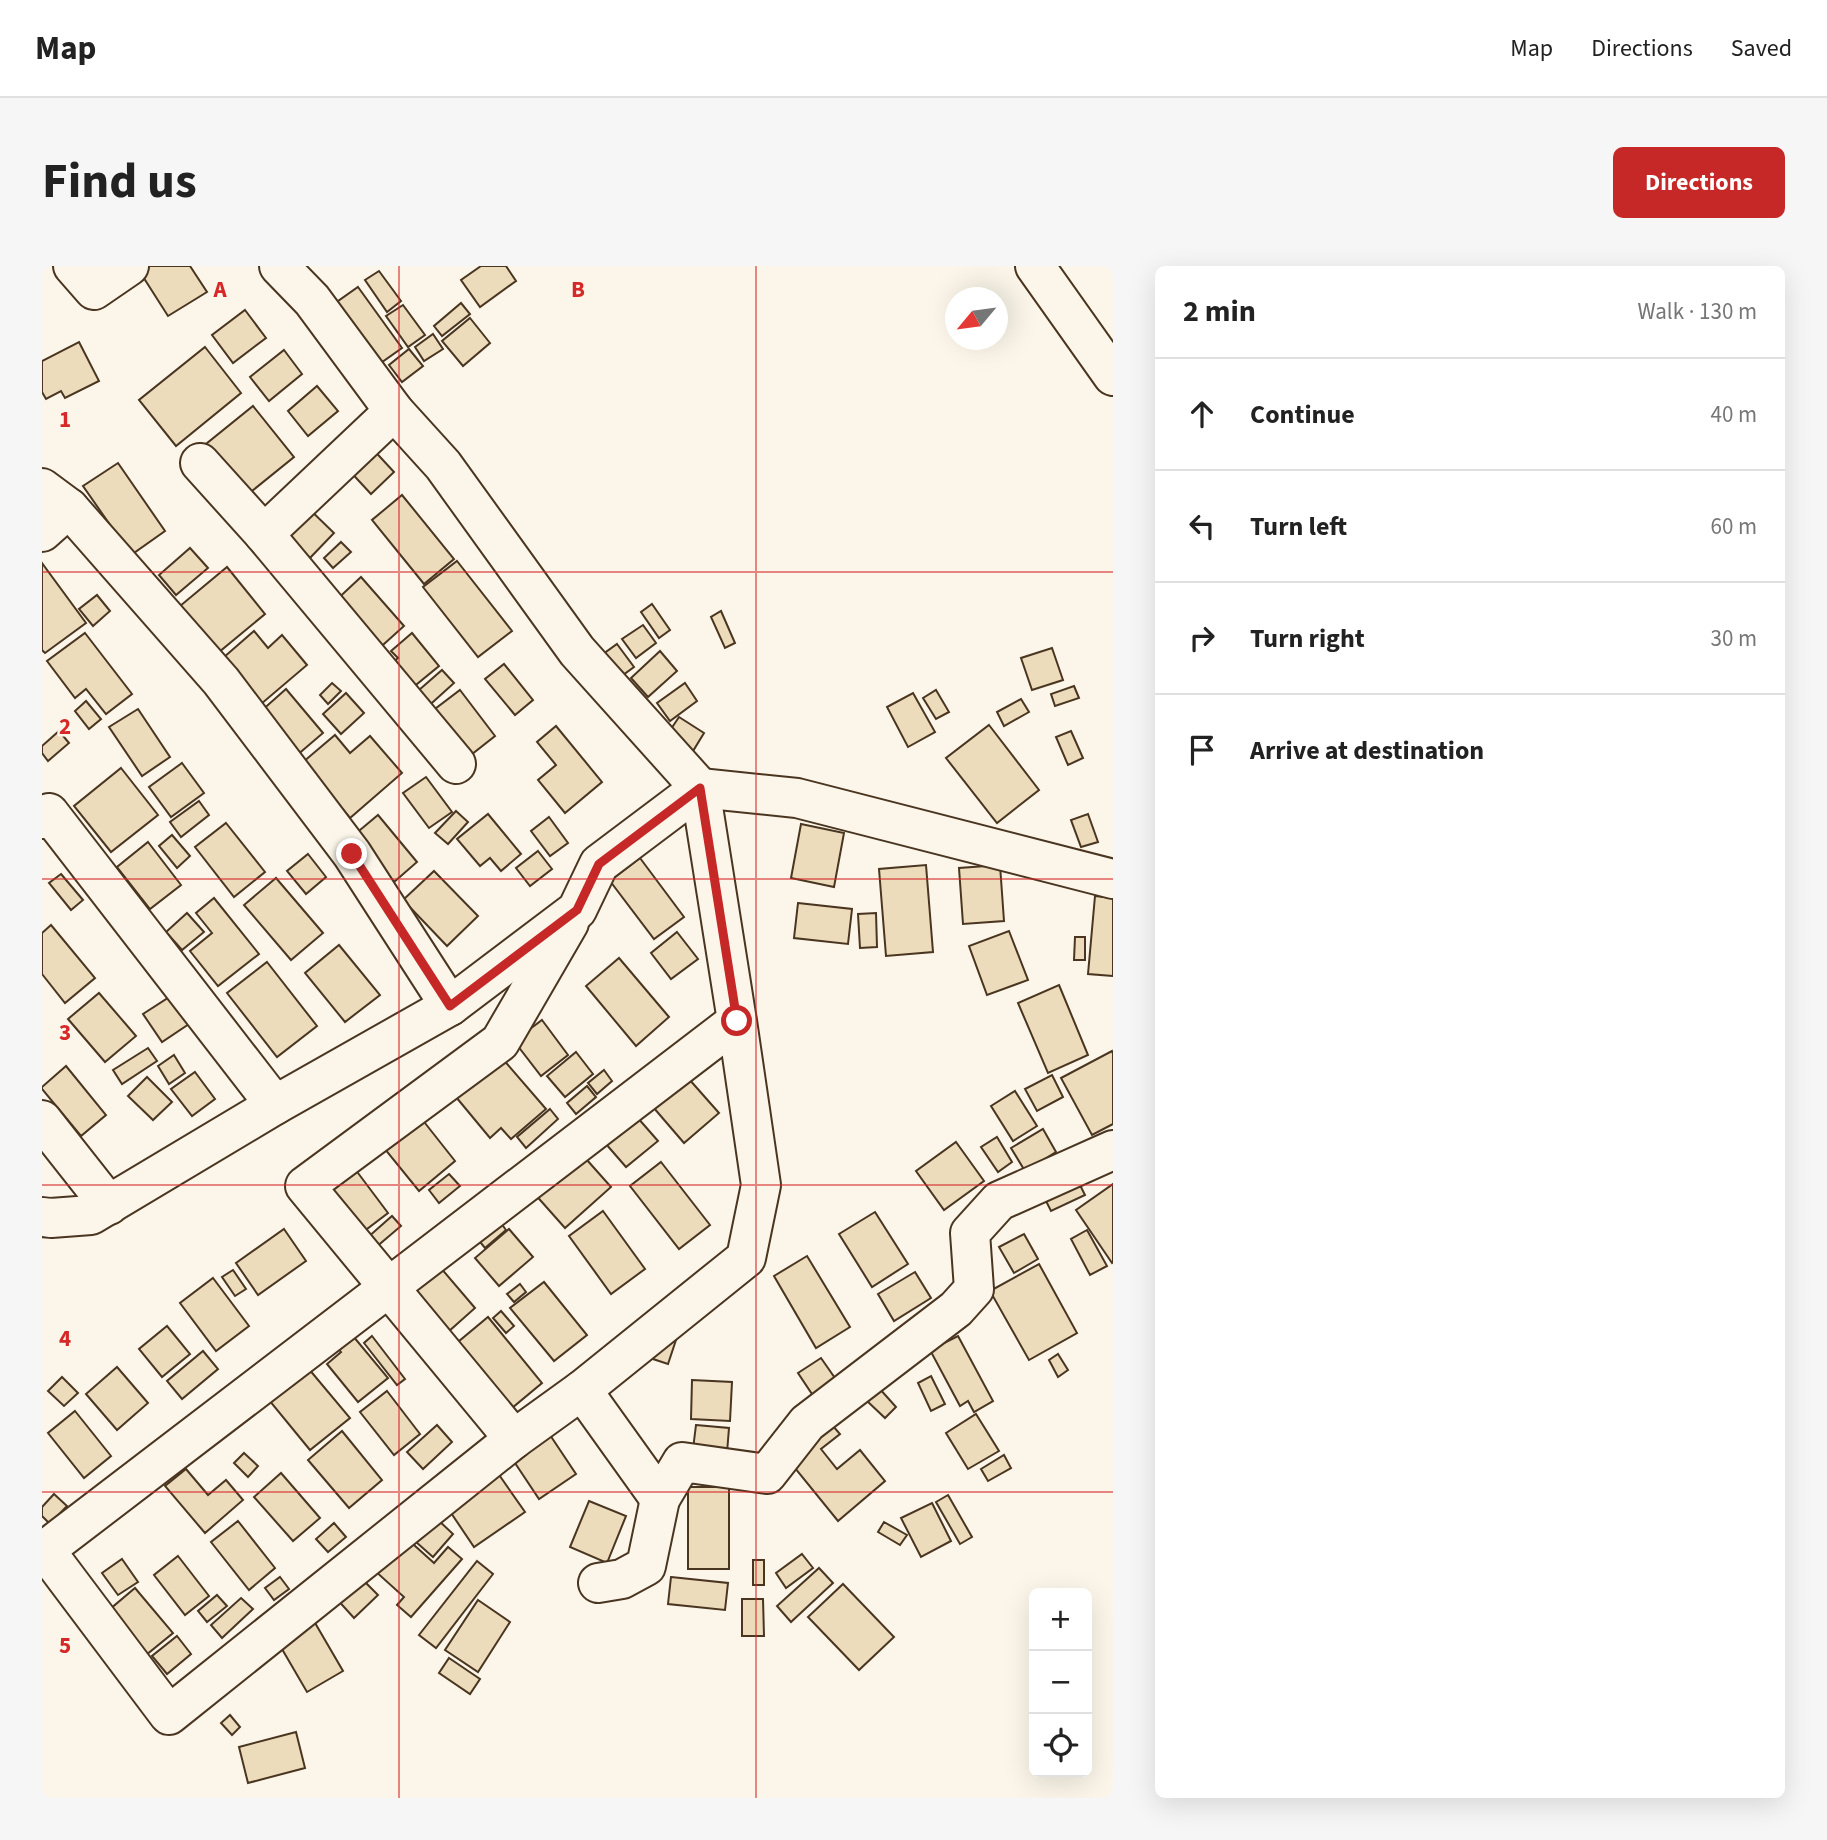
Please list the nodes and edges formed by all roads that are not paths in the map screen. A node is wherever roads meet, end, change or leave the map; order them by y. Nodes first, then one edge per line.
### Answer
1 (73, 266) edge
2 (129, 266) edge
3 (279, 266) edge
4 (1035, 266) edge
5 (1113, 376) edge
6 (394, 411) junction
7 (200, 463) dead end
8 (51, 509) edge
9 (264, 534) junction
10 (456, 764) dead end
11 (700, 788) junction
12 (42, 819) edge
13 (1113, 879) edge
14 (577, 910) junction
15 (450, 1006) junction
16 (737, 1021) junction
17 (275, 1105) junction
18 (42, 1120) edge
19 (1113, 1150) edge
20 (109, 1205) junction
21 (42, 1217) edge
22 (388, 1286) junction
23 (582, 1390) junction
24 (514, 1439) junction
25 (660, 1499) junction
26 (43, 1548) edge
27 (598, 1583) dead end

1 - 2 street
3 - 6 street
4 - 5 street
6 - 9 street
6 - 11 street
7 - 9 street
8 - 15 street
9 - 10 street
11 - 13 street
11 - 14 street
11 - 16 street
12 - 17 street
14 - 15 street
14 - 22 street
15 - 17 street
16 - 22 street
16 - 23 street
17 - 20 street
18 - 20 street
19 - 25 street
20 - 21 street
22 - 24 street
22 - 26 street
23 - 24 street
23 - 25 street
24 - 26 street
25 - 27 street

